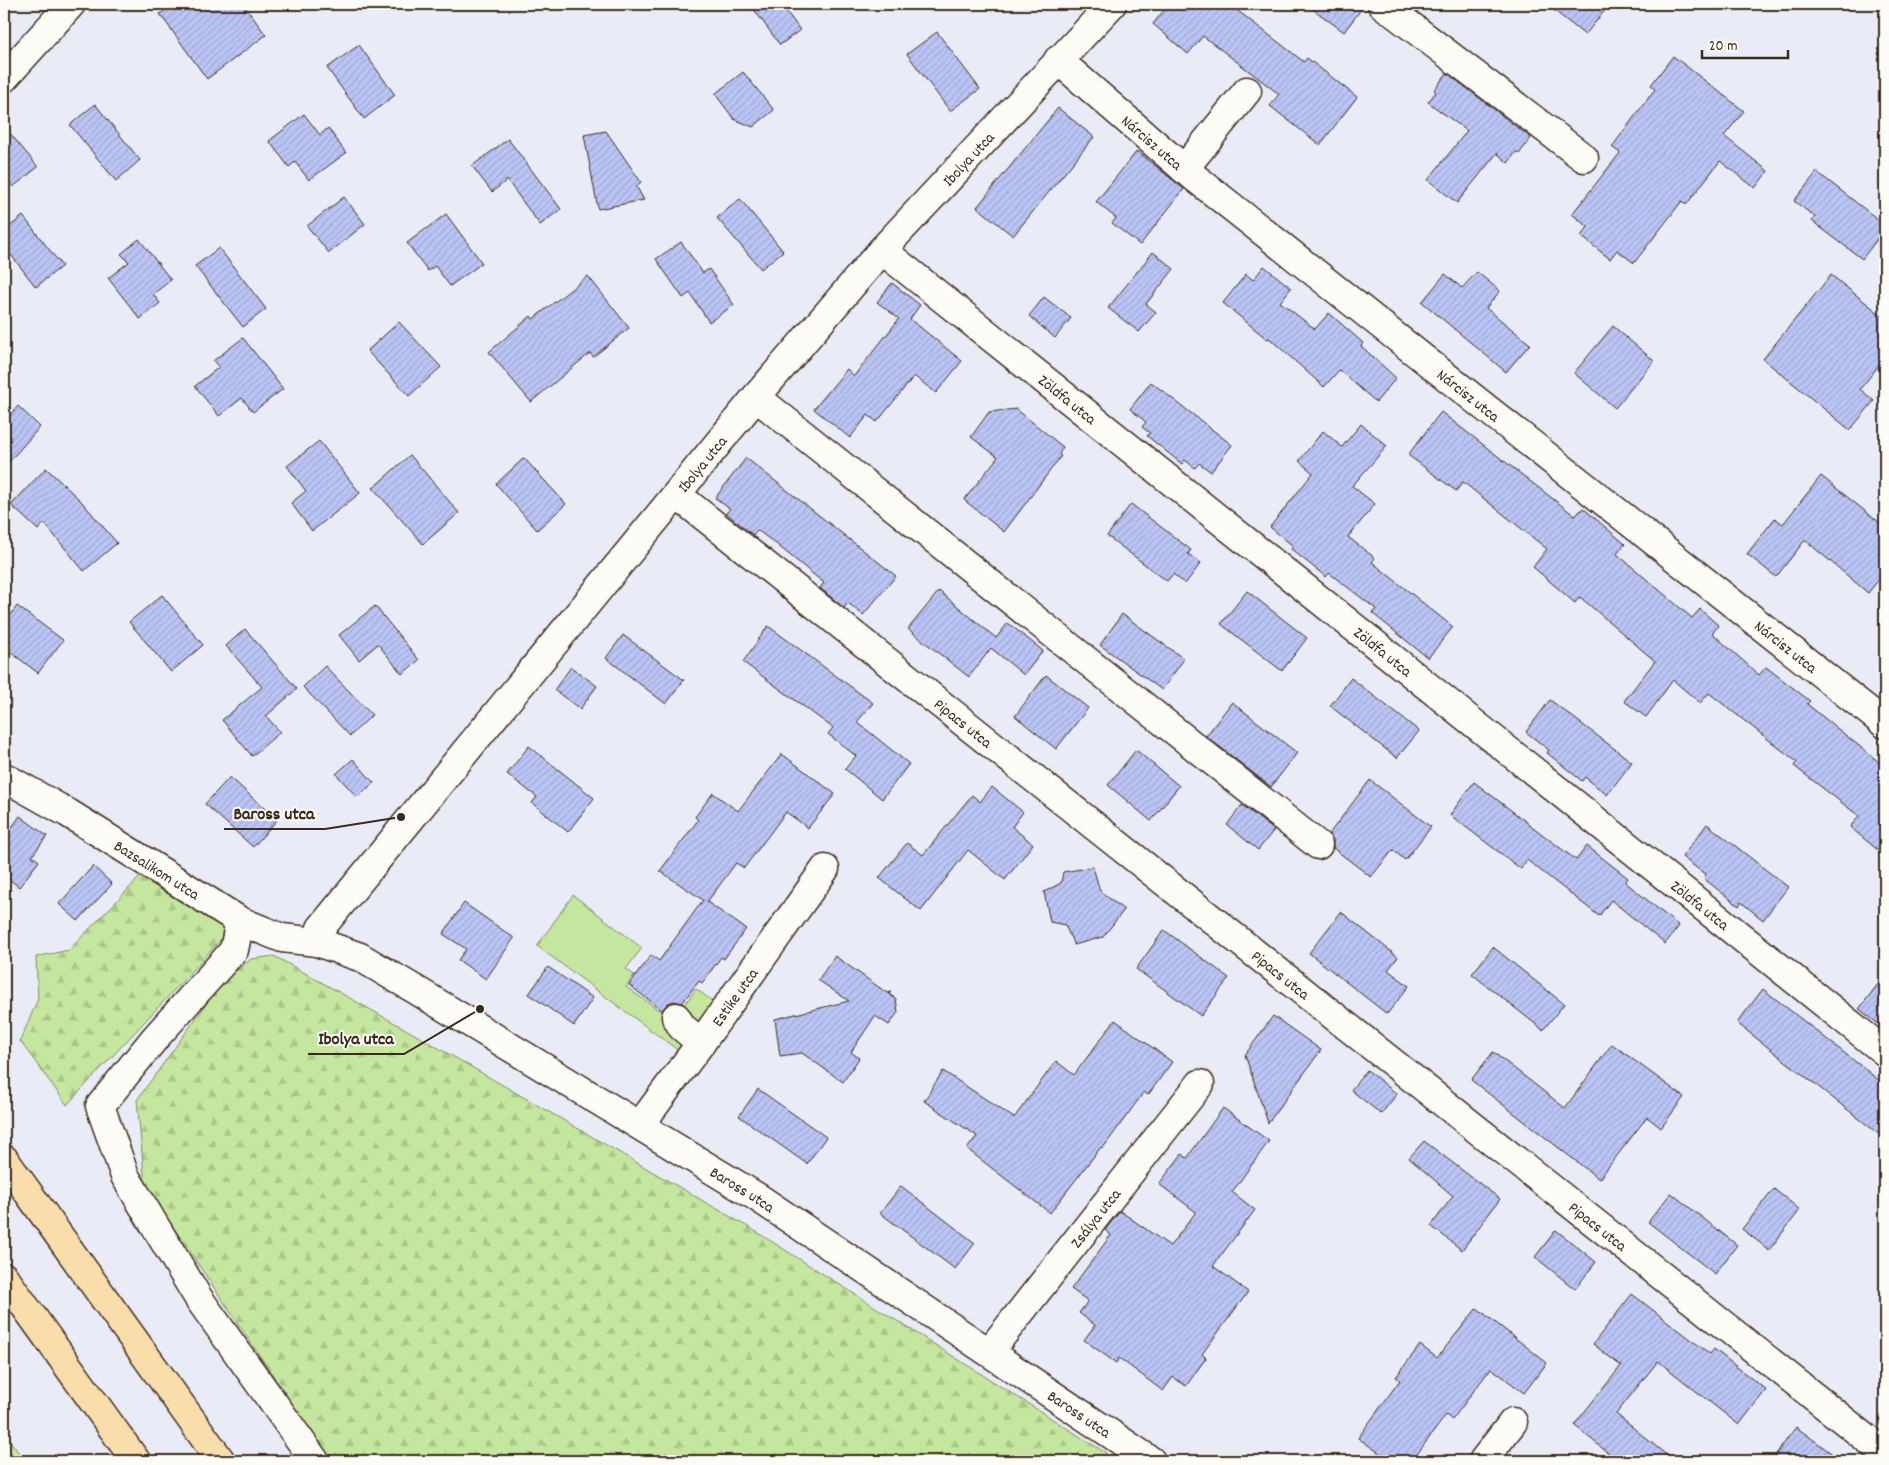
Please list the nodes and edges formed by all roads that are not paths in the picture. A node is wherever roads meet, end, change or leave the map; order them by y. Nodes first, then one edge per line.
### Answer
1 (71, 4) edge
2 (1112, 4) edge
3 (1382, 4) edge
4 (1058, 60) junction
5 (4, 78) edge
6 (1247, 91) dead end
7 (1584, 158) dead end
8 (1184, 169) junction
9 (882, 250) junction
10 (756, 397) junction
11 (677, 495) junction
12 (1885, 724) edge
13 (4, 777) edge
14 (1318, 844) dead end
15 (825, 869) dead end
16 (240, 922) junction
17 (318, 942) junction
18 (676, 1018) dead end
19 (701, 1043) junction
20 (1885, 1052) edge
21 (1200, 1084) dead end
22 (640, 1125) junction
23 (4, 1159) edge
24 (4, 1277) edge
25 (989, 1352) junction
26 (1513, 1422) dead end
27 (1885, 1453) edge
28 (136, 1461) edge
29 (221, 1461) edge
30 (315, 1461) edge
31 (1151, 1461) edge
32 (1483, 1461) edge

1 - 5 street
2 - 4 street, Ibolya utca
3 - 7 street
4 - 8 street, Nárcisz utca
4 - 9 street, Ibolya utca
6 - 8 street
8 - 12 street, Nárcisz utca
9 - 10 street, Ibolya utca
9 - 20 street, Zöldfa utca
10 - 11 street, Ibolya utca
10 - 14 street
11 - 17 street, Ibolya utca
11 - 27 street, Pipacs utca
13 - 16 street, Bazsalikom utca
15 - 19 street, Estike utca
16 - 17 street, Bazsalikom utca
16 - 30 street
17 - 22 street, Baross utca
18 - 19 street
19 - 22 street, Estike utca
21 - 25 street, Zsálya utca
22 - 25 street, Baross utca
23 - 29 highway
24 - 28 highway
25 - 31 street, Baross utca
26 - 32 street

